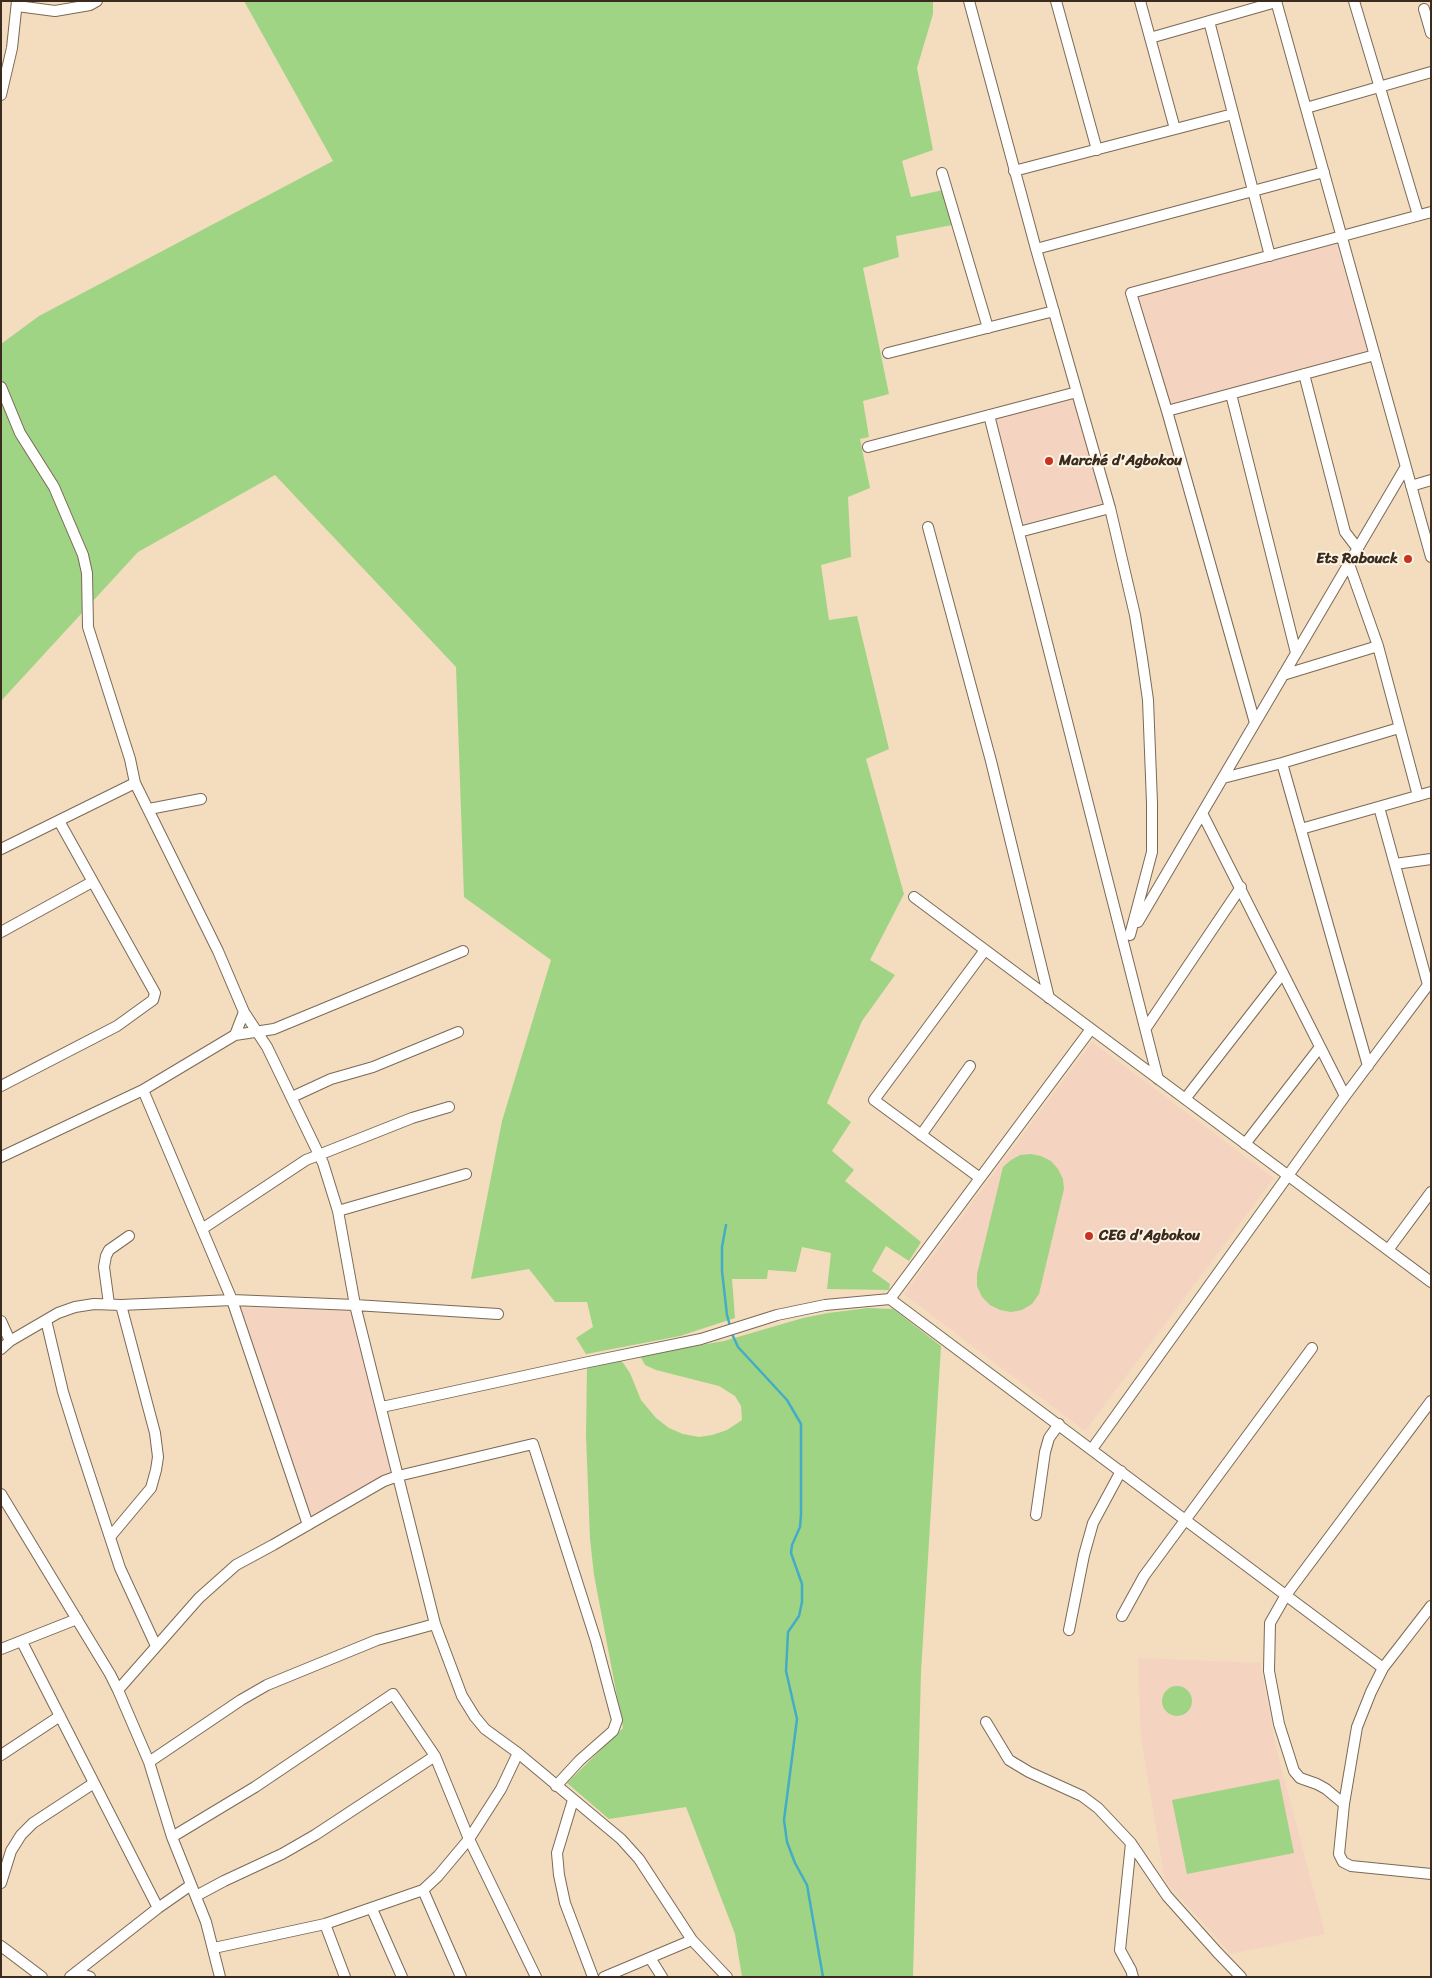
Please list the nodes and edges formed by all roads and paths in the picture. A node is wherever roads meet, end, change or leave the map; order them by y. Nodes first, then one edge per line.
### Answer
1 (97, 1) edge
2 (969, 1) edge
3 (1056, 1) edge
4 (1140, 1) edge
5 (1276, 1) edge
6 (1354, 1) edge
7 (17, 4) edge
8 (1424, 9) dead end
9 (1209, 21) junction
10 (1431, 33) edge
11 (1150, 38) junction
12 (1431, 72) edge
13 (1380, 87) junction
14 (1, 95) edge
15 (1306, 108) junction
16 (1233, 114) junction
17 (1175, 130) junction
18 (1097, 150) junction
19 (1014, 171) junction
20 (1324, 172) junction
21 (942, 173) dead end
22 (1253, 191) junction
23 (1431, 212) edge
24 (1418, 215) junction
25 (1342, 236) junction
26 (1036, 249) junction
27 (1270, 256) junction
28 (1054, 311) junction
29 (988, 328) junction
30 (888, 353) dead end
31 (1375, 355) junction
32 (1304, 374) junction
33 (1, 388) edge
34 (1076, 392) junction
35 (1231, 394) junction
36 (1166, 411) junction
37 (989, 415) junction
38 (868, 447) dead end
39 (1405, 468) junction
40 (1431, 480) edge
41 (1411, 486) junction
42 (1110, 508) junction
43 (928, 527) dead end
44 (1019, 532) junction
45 (1358, 549) junction
46 (1431, 557) edge
47 (1349, 564) junction
48 (1378, 646) junction
49 (1296, 653) junction
50 (1284, 675) junction
51 (1255, 723) junction
52 (1399, 728) junction
53 (1282, 763) junction
54 (1223, 778) junction
55 (135, 783) junction
56 (1431, 792) edge
57 (1418, 796) junction
58 (201, 799) dead end
59 (1379, 807) junction
60 (149, 810) junction
61 (1202, 813) junction
62 (59, 821) junction
63 (1301, 830) junction
64 (1, 848) edge
65 (1431, 859) edge
66 (1395, 864) junction
67 (92, 882) junction
68 (1240, 887) junction
69 (914, 896) dead end
70 (1, 932) edge
71 (1127, 940) junction
72 (985, 950) junction
73 (463, 951) dead end
74 (1283, 973) junction
75 (1429, 983) edge
76 (1049, 998) junction
77 (244, 1012) junction
78 (1146, 1028) junction
79 (274, 1029) junction
80 (1091, 1029) junction
81 (256, 1032) junction
82 (458, 1032) dead end
83 (235, 1035) junction
84 (267, 1047) junction
85 (1320, 1047) junction
86 (970, 1066) dead end
87 (1368, 1066) junction
88 (1158, 1079) junction
89 (1, 1086) edge
90 (142, 1090) junction
91 (1345, 1096) junction
92 (292, 1097) junction
93 (1185, 1099) junction
94 (449, 1107) dead end
95 (921, 1134) junction
96 (1245, 1144) junction
97 (320, 1154) junction
98 (1, 1157) edge
99 (466, 1174) dead end
100 (1289, 1176) junction
101 (980, 1178) junction
102 (1431, 1192) edge
103 (338, 1212) junction
104 (202, 1229) junction
105 (129, 1236) dead end
106 (1388, 1250) junction
107 (1431, 1282) edge
108 (890, 1299) junction
109 (232, 1300) junction
110 (109, 1304) junction
111 (121, 1305) junction
112 (355, 1305) junction
113 (498, 1314) dead end
114 (46, 1320) junction
115 (1, 1321) edge
116 (10, 1342) junction
117 (1312, 1348) dead end
118 (1, 1349) edge
119 (1431, 1401) edge
120 (382, 1407) junction
121 (1059, 1424) junction
122 (1092, 1449) junction
123 (1121, 1471) junction
124 (398, 1476) junction
125 (1, 1494) edge
126 (1036, 1515) dead end
127 (1187, 1520) junction
128 (308, 1525) junction
129 (110, 1537) junction
130 (1286, 1595) junction
131 (1431, 1606) edge
132 (1122, 1616) dead end
133 (77, 1619) junction
134 (435, 1624) junction
135 (1069, 1630) dead end
136 (22, 1642) junction
137 (156, 1646) junction
138 (1, 1649) edge
139 (1384, 1668) junction
140 (118, 1690) junction
141 (60, 1716) junction
142 (986, 1722) dead end
143 (518, 1753) junction
144 (1, 1755) edge
145 (435, 1756) junction
146 (149, 1762) junction
147 (94, 1783) junction
148 (556, 1786) junction
149 (573, 1800) junction
150 (1344, 1804) junction
151 (172, 1837) junction
152 (469, 1839) junction
153 (1131, 1843) junction
154 (1431, 1874) edge
155 (1, 1883) edge
156 (191, 1885) junction
157 (423, 1890) junction
158 (196, 1896) junction
159 (158, 1908) junction
160 (372, 1909) junction
161 (325, 1924) junction
162 (692, 1940) junction
163 (1, 1946) edge
164 (214, 1948) junction
165 (650, 1958) junction
166 (73, 1974) edge
167 (42, 1977) edge
168 (90, 1977) edge
169 (220, 1977) edge
170 (345, 1977) edge
171 (402, 1977) edge
172 (461, 1977) edge
173 (536, 1977) edge
174 (593, 1977) edge
175 (604, 1977) edge
176 (662, 1977) edge
177 (727, 1977) edge
178 (1133, 1977) edge
179 (1242, 1977) edge

1 - 7 street
2 - 19 street
3 - 18 street
4 - 11 street
5 - 9 street
5 - 15 street
6 - 13 street
7 - 14 street
8 - 10 street
9 - 11 street
9 - 16 street
11 - 17 street
12 - 13 street
13 - 15 street
13 - 24 street
15 - 20 street
16 - 17 street
16 - 22 street
17 - 18 street
18 - 19 street
19 - 26 street
20 - 22 street
20 - 25 street
21 - 29 street
22 - 26 street
22 - 27 street
23 - 24 street
24 - 25 street
25 - 27 street
25 - 31 street
26 - 28 street
27 - 36 street
28 - 29 street
28 - 34 street
29 - 30 street
31 - 32 street
31 - 39 street
32 - 35 street
32 - 45 street
33 - 55 street
34 - 37 street
34 - 42 street
35 - 36 street
35 - 49 street
36 - 51 street
37 - 38 street
37 - 44 street
39 - 41 street
39 - 45 street
40 - 41 street
41 - 46 street
42 - 44 street
42 - 71 street
43 - 76 street
44 - 71 street
45 - 47 street
47 - 48 street
47 - 49 street
48 - 50 street
48 - 52 street
49 - 50 street
50 - 51 street
51 - 54 street
52 - 53 street
52 - 57 street
53 - 54 street
53 - 63 street
54 - 61 street
55 - 60 street
55 - 62 street
56 - 57 street
57 - 59 street
58 - 60 street
59 - 63 street
59 - 66 street
60 - 77 street
61 - 68 street
61 - 71 street
62 - 64 street
62 - 67 street
63 - 87 street
65 - 66 street
66 - 75 street
67 - 70 street
67 - 89 street
68 - 74 street
68 - 78 street
69 - 72 street
71 - 78 street
72 - 76 street
72 - 95 street
73 - 79 street
74 - 85 street
74 - 93 street
75 - 87 street
76 - 80 street
77 - 81 street
77 - 83 street
78 - 88 street
79 - 81 street
79 - 84 street
80 - 88 street
80 - 101 street
81 - 83 street
81 - 84 street
82 - 92 street
83 - 90 street
84 - 92 street
85 - 91 street
85 - 96 street
86 - 95 street
87 - 91 street
88 - 93 street
90 - 98 street
90 - 104 street
91 - 100 street
92 - 97 street
93 - 96 street
94 - 97 street
95 - 101 street
96 - 100 street
97 - 103 street
97 - 104 street
99 - 103 street
100 - 106 street
100 - 122 street
101 - 108 street
102 - 106 street
103 - 112 street
104 - 109 street
105 - 110 street
106 - 107 street
108 - 120 street
108 - 121 street
109 - 111 street
109 - 112 street
109 - 128 street
110 - 111 street
110 - 114 street
111 - 129 street
112 - 113 street
112 - 120 street
114 - 116 street
114 - 129 street
115 - 116 street
116 - 118 street
117 - 127 street
119 - 130 street
120 - 124 street
121 - 122 street
121 - 126 street
122 - 123 street
123 - 127 street
123 - 135 street
124 - 128 street
124 - 134 street
124 - 148 street
125 - 133 street
127 - 130 street
127 - 132 street
128 - 137 street
129 - 137 street
130 - 139 street
130 - 150 street
131 - 139 street
133 - 136 street
133 - 140 street
134 - 143 street
134 - 146 street
136 - 138 street
136 - 141 street
137 - 140 street
139 - 150 street
140 - 146 street
141 - 144 street
141 - 147 street
142 - 153 street
143 - 148 street
143 - 152 street
145 - 151 street
145 - 152 street
145 - 158 street
146 - 151 street
147 - 155 street
147 - 159 street
148 - 149 street
149 - 162 street
149 - 174 street
150 - 154 street
151 - 156 street
152 - 157 street
152 - 173 street
153 - 178 street
153 - 179 street
156 - 158 street
156 - 159 street
157 - 160 street
157 - 172 street
158 - 164 street
159 - 166 street
160 - 161 street
160 - 171 street
161 - 164 street
161 - 170 street
162 - 165 street
162 - 177 street
163 - 167 street
164 - 169 street
165 - 175 street
165 - 176 street
166 - 168 street

